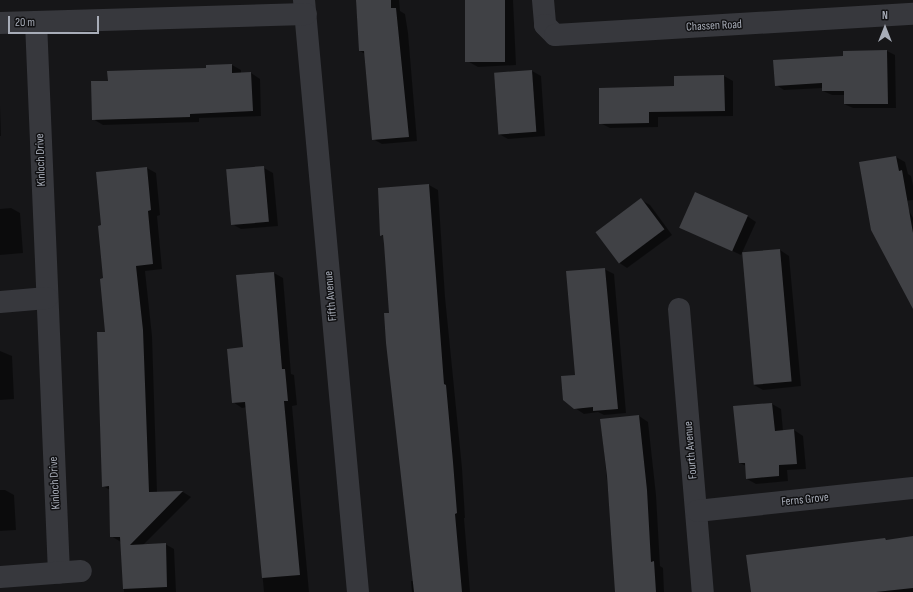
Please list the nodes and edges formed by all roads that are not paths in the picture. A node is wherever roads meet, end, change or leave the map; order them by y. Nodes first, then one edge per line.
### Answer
1 (543, 0) edge
2 (305, 7) edge
3 (913, 14) edge
4 (36, 22) junction
5 (0, 23) edge
6 (47, 298) junction
7 (0, 302) edge
8 (679, 309) dead end
9 (913, 488) edge
10 (697, 511) junction
11 (81, 572) dead end
12 (59, 573) junction
13 (0, 577) edge
14 (358, 592) edge
15 (703, 592) edge

1 - 3 street, Chassen Road
2 - 4 street
2 - 14 street, Fifth Avenue
4 - 5 street
4 - 6 street, Kinloch Drive
6 - 7 street
6 - 12 street, Kinloch Drive
8 - 10 street, Fourth Avenue
9 - 10 street, Ferns Grove
10 - 15 street, Fourth Avenue
11 - 12 street
12 - 13 street

